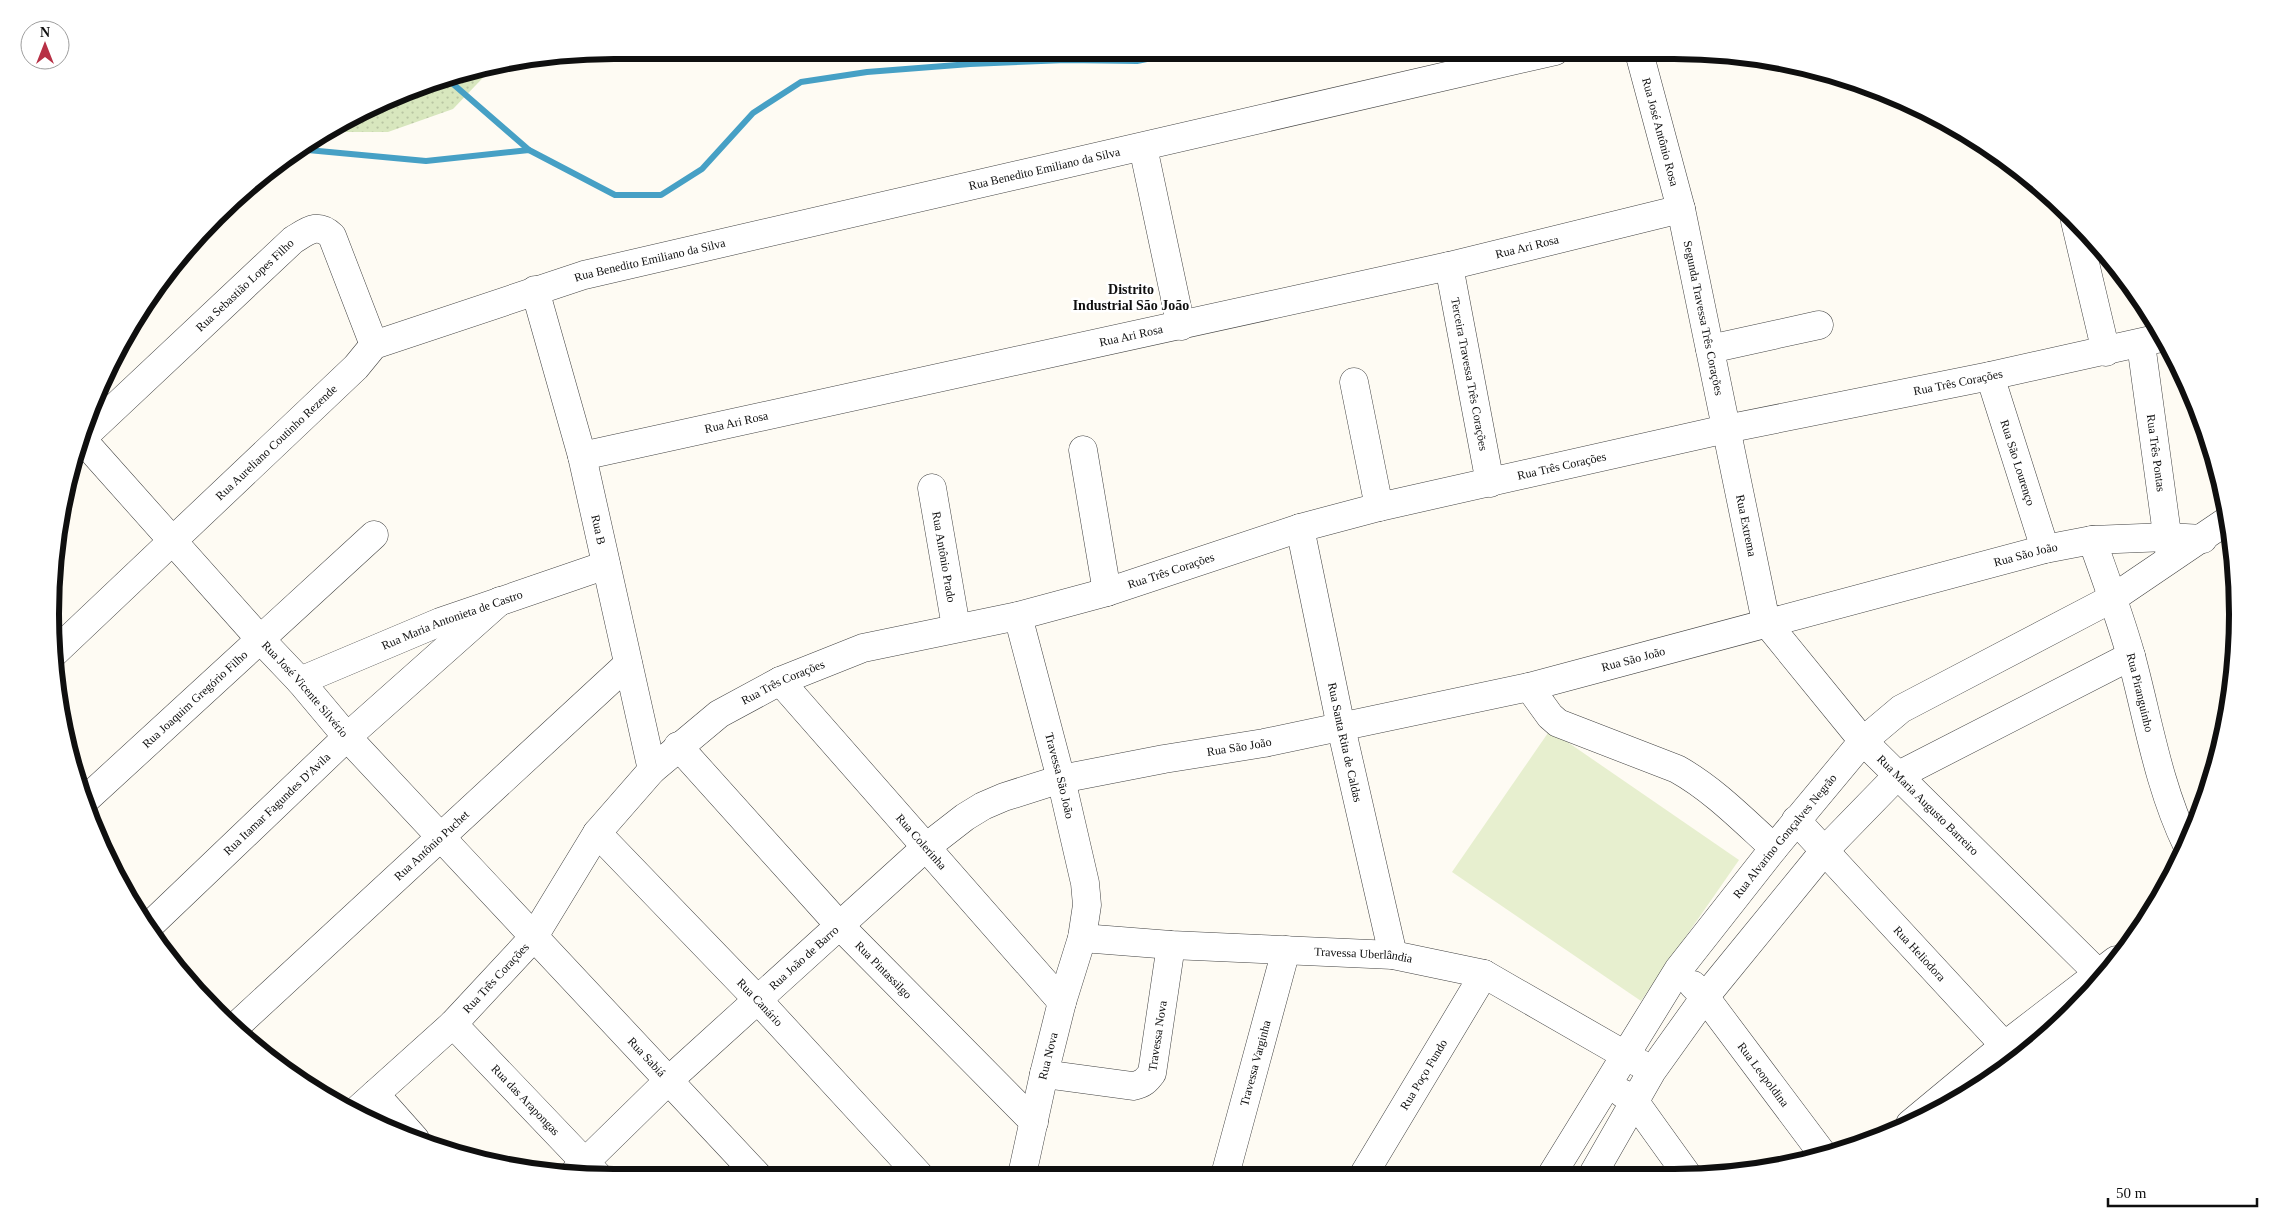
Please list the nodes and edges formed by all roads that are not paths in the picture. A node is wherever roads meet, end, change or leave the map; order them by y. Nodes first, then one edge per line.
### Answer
1 (1521, 59) edge
2 (1639, 59) edge
3 (1143, 147) junction
4 (1681, 208) junction
5 (2078, 233) edge
6 (1449, 266) junction
7 (535, 290) junction
8 (1819, 325) dead end
9 (1182, 326) junction
10 (2153, 341) edge
11 (374, 345) junction
12 (1710, 349) junction
13 (2106, 352) junction
14 (1990, 376) junction
15 (1354, 382) dead end
16 (91, 429) edge
17 (1726, 429) junction
18 (85, 445) edge
19 (1083, 450) dead end
20 (582, 456) junction
21 (1490, 483) junction
22 (932, 488) dead end
23 (1379, 507) junction
24 (2222, 525) edge
25 (1300, 528) junction
26 (374, 535) dead end
27 (2092, 540) junction
28 (173, 543) junction
29 (2045, 549) junction
30 (2169, 549) junction
31 (606, 565) junction
32 (1107, 592) junction
33 (2113, 598) junction
34 (500, 601) junction
35 (1018, 616) junction
36 (1766, 622) junction
37 (956, 627) junction
38 (260, 639) junction
39 (60, 648) edge
40 (2130, 656) junction
41 (628, 664) junction
42 (300, 681) junction
43 (780, 681) junction
44 (1529, 686) junction
45 (1341, 727) junction
46 (347, 737) junction
47 (1863, 741) junction
48 (678, 746) junction
49 (652, 770) junction
50 (1897, 776) junction
51 (1061, 779) junction
52 (90, 797) edge
53 (1796, 820) junction
54 (597, 833) junction
55 (2183, 835) edge
56 (440, 837) junction
57 (925, 848) junction
58 (1774, 848) junction
59 (1825, 850) junction
60 (153, 923) edge
61 (840, 926) junction
62 (533, 938) junction
63 (1082, 938) junction
64 (1171, 945) junction
65 (1286, 950) junction
66 (1393, 955) junction
67 (2102, 967) edge
68 (1678, 970) junction
69 (1484, 974) junction
70 (2081, 992) edge
71 (1705, 997) junction
72 (757, 999) junction
73 (1062, 1002) junction
74 (239, 1023) edge
75 (453, 1024) junction
76 (2010, 1052) edge
77 (1624, 1055) junction
78 (1652, 1071) junction
79 (1044, 1074) junction
80 (668, 1081) junction
81 (1608, 1084) junction
82 (375, 1094) junction
83 (1945, 1098) edge
84 (1635, 1102) junction
85 (360, 1108) edge
86 (1034, 1122) junction
87 (406, 1128) edge
88 (1819, 1150) edge
89 (582, 1168) edge
90 (588, 1168) edge
91 (751, 1169) edge
92 (914, 1169) edge
93 (1023, 1169) edge
94 (1227, 1169) edge
95 (1367, 1169) edge
96 (1555, 1169) edge
97 (1596, 1169) edge
98 (1683, 1169) edge

1 - 3 street, Rua Benedito Emiliano da Silva
2 - 4 street, Rua José Antônio Rosa
3 - 7 street, Rua Benedito Emiliano da Silva
3 - 9 street
4 - 6 street, Rua Ari Rosa
4 - 12 street, Segunda Travessa Três Corações
5 - 13 street
6 - 9 street, Rua Ari Rosa
6 - 21 street, Terceira Travessa Três Corações
7 - 11 street
7 - 20 street, Rua B
8 - 12 street
9 - 20 street, Rua Ari Rosa
10 - 13 street, Rua Três Corações
10 - 30 street, Rua Três Pontas
11 - 16 street, Rua Sebastião Lopes Filho
11 - 28 street, Rua Aureliano Coutinho Rezende
12 - 17 street, Segunda Travessa Três Corações
13 - 14 street, Rua Três Corações
14 - 17 street, Rua Três Corações
14 - 29 street, Rua São Lourenço
15 - 23 street
17 - 21 street, Rua Três Corações
17 - 36 street, Rua Extrema
18 - 28 street, Rua José Vicente Silvério
19 - 32 street
20 - 31 street, Rua B
21 - 23 street, Rua Três Corações
22 - 37 street, Rua Antônio Prado
23 - 25 street, Rua Três Corações
24 - 30 street, Rua São João
25 - 32 street, Rua Três Corações
25 - 45 street, Rua Santa Rita de Caldas
26 - 38 street, Rua Joaquim Gregório Filho
27 - 29 street, Rua São João
27 - 30 street, Rua São João
27 - 33 street, Rua Piranguinho
28 - 38 street, Rua José Vicente Silvério
28 - 39 street, Rua Aureliano Coutinho Rezende
29 - 36 street, Rua São João
30 - 33 street, Rua Alvarino Gonçalves Negrão
31 - 34 street, Rua Maria Antonieta de Castro
31 - 41 street, Rua B
32 - 35 street, Rua Três Corações
33 - 40 street, Rua Piranguinho
33 - 47 street, Rua Alvarino Gonçalves Negrão
34 - 42 street, Rua Maria Antonieta de Castro
34 - 46 street, Rua Itamar Fagundes D'Avila
35 - 37 street, Rua Três Corações
35 - 51 street, Travessa São João
36 - 44 street, Rua São João
36 - 47 street, Rua Maria Augusto Barreiro
37 - 43 street, Rua Três Corações
38 - 42 street, Rua José Vicente Silvério
38 - 52 street, Rua Joaquim Gregório Filho
40 - 50 street
40 - 55 street, Rua Piranguinho
41 - 49 street, Rua B
41 - 56 street, Rua Antônio Puchet
42 - 46 street, Rua José Vicente Silvério
43 - 48 street, Rua Três Corações
43 - 57 street, Rua Colerinha
44 - 45 street, Rua São João
44 - 58 street
45 - 51 street, Rua São João
45 - 66 street, Rua Santa Rita de Caldas
46 - 56 street, Rua José Vicente Silvério
46 - 60 street, Rua Itamar Fagundes D'Avila
47 - 50 street, Rua Maria Augusto Barreiro
47 - 53 street, Rua Alvarino Gonçalves Negrão
48 - 49 street, Rua Três Corações
48 - 61 street, Rua Pintassilgo
49 - 54 street, Rua Três Corações
50 - 59 street
50 - 67 street, Rua Maria Augusto Barreiro
51 - 57 street, Rua João de Barro
51 - 63 street, Travessa São João
53 - 58 street, Rua Alvarino Gonçalves Negrão
53 - 59 street, Rua Heliodora
54 - 62 street, Rua Três Corações
54 - 72 street, Rua Canário
56 - 62 street, Rua José Vicente Silvério
56 - 74 street, Rua Antônio Puchet
57 - 61 street, Rua João de Barro
57 - 73 street, Rua Colerinha
58 - 68 street, Rua Alvarino Gonçalves Negrão
59 - 71 street
59 - 76 street, Rua Heliodora
61 - 72 street, Rua João de Barro
61 - 86 street, Rua Pintassilgo
62 - 75 street, Rua Três Corações
62 - 80 street, Rua Sabiá
63 - 64 street, Travessa Uberlândia
63 - 73 street, Rua Nova
64 - 65 street, Travessa Uberlândia
64 - 79 street, Travessa Nova
65 - 66 street, Travessa Uberlândia
65 - 94 street, Travessa Varginha
66 - 69 street, Travessa Uberlândia
68 - 71 street, Rua Leopoldina
68 - 77 street, Rua Alvarino Gonçalves Negrão
69 - 77 street, Travessa Uberlândia
69 - 95 street, Rua Poço Fundo
70 - 76 street
71 - 78 street
71 - 88 street, Rua Leopoldina
72 - 80 street, Rua João de Barro
72 - 92 street, Rua Canário
73 - 79 street, Rua Nova
75 - 82 street, Rua Três Corações
75 - 89 street, Rua das Arapongas
76 - 83 street
77 - 78 street, Travessa Uberlândia
77 - 81 street, Rua Alvarino Gonçalves Negrão
78 - 84 street
79 - 86 street, Rua Nova
80 - 90 street, Rua João de Barro
80 - 91 street, Rua Sabiá
81 - 84 street
81 - 96 street, Rua Alvarino Gonçalves Negrão
82 - 85 street, Rua Três Corações
82 - 87 street
84 - 97 street
84 - 98 street
86 - 93 street, Rua Nova

